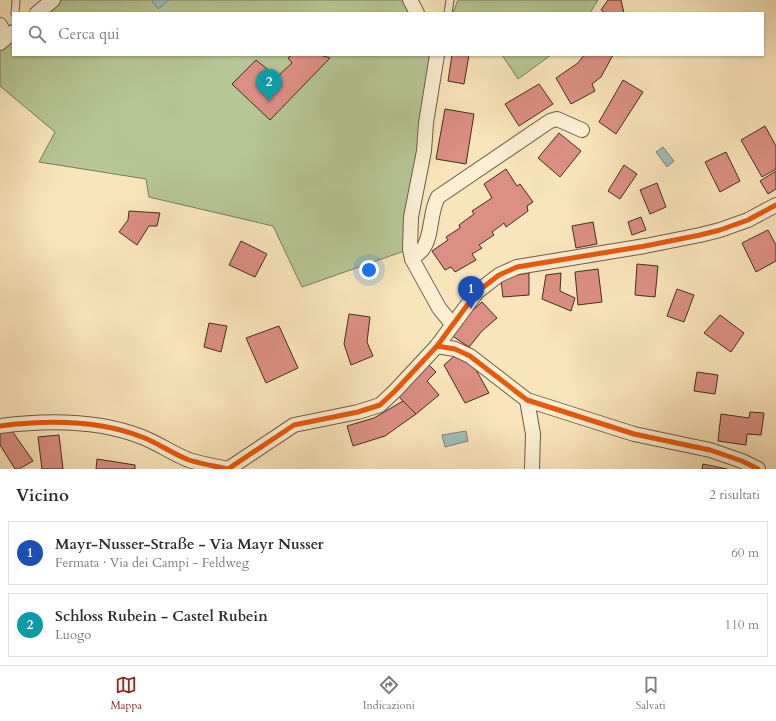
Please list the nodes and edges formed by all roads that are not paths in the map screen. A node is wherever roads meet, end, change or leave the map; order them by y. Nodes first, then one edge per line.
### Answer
1 (16, 0) edge
2 (53, 0) edge
3 (410, 0) edge
4 (450, 0) edge
5 (15, 12) edge
6 (38, 12) edge
7 (416, 12) edge
8 (448, 12) edge
9 (0, 25) edge
10 (6, 38) edge
11 (437, 56) edge
12 (582, 130) dead end
13 (776, 205) edge
14 (412, 259) junction
15 (452, 324) junction
16 (437, 346) junction
17 (527, 400) junction
18 (0, 426) edge
19 (228, 469) edge
20 (532, 469) edge
21 (758, 469) edge

1 - 5 lane
2 - 6 street
3 - 7 street
4 - 8 lane
9 - 10 street
11 - 14 street
12 - 14 street
13 - 15 street
14 - 15 street
15 - 16 street
16 - 17 street
16 - 19 street
17 - 20 street
17 - 21 street
18 - 19 street

